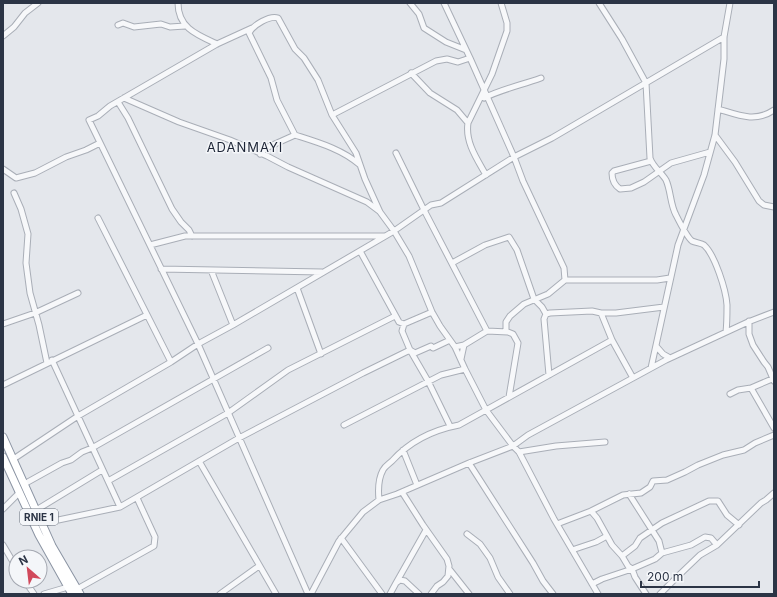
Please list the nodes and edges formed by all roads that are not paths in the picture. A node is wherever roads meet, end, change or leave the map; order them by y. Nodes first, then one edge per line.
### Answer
1 (38, 3) edge
2 (178, 3) edge
3 (410, 3) edge
4 (444, 3) edge
5 (501, 3) edge
6 (599, 3) edge
7 (730, 3) edge
8 (118, 25) dead end
9 (185, 26) junction
10 (252, 28) junction
11 (3, 36) edge
12 (724, 37) junction
13 (217, 44) junction
14 (466, 50) junction
15 (470, 58) junction
16 (411, 73) junction
17 (541, 78) dead end
18 (646, 83) junction
19 (484, 89) junction
20 (487, 97) junction
21 (124, 98) junction
22 (480, 101) junction
23 (118, 102) junction
24 (718, 109) junction
25 (774, 110) edge
26 (332, 115) junction
27 (468, 123) junction
28 (295, 135) junction
29 (715, 135) junction
30 (100, 143) junction
31 (710, 152) junction
32 (396, 153) dead end
33 (260, 154) junction
34 (514, 157) junction
35 (651, 161) junction
36 (360, 165) junction
37 (3, 169) edge
38 (659, 172) junction
39 (486, 175) junction
40 (14, 193) dead end
41 (774, 207) edge
42 (424, 210) junction
43 (380, 212) junction
44 (98, 218) dead end
45 (684, 229) junction
46 (394, 231) junction
47 (192, 236) junction
48 (386, 236) junction
49 (150, 245) junction
50 (360, 251) junction
51 (452, 263) junction
52 (161, 270) junction
53 (211, 270) junction
54 (324, 272) junction
55 (670, 278) junction
56 (565, 280) junction
57 (297, 288) junction
58 (78, 293) dead end
59 (534, 300) junction
60 (664, 307) junction
61 (432, 312) junction
62 (774, 312) edge
63 (35, 313) junction
64 (601, 313) junction
65 (546, 314) junction
66 (147, 315) junction
67 (395, 316) junction
68 (749, 321) junction
69 (3, 324) edge
70 (404, 324) junction
71 (233, 325) junction
72 (487, 331) junction
73 (506, 332) junction
74 (726, 332) junction
75 (450, 340) junction
76 (612, 340) junction
77 (198, 344) junction
78 (464, 345) junction
79 (656, 346) junction
80 (455, 347) junction
81 (268, 348) dead end
82 (410, 350) junction
83 (321, 354) junction
84 (670, 358) junction
85 (461, 359) junction
86 (52, 360) junction
87 (171, 362) junction
88 (47, 363) junction
89 (651, 368) junction
90 (465, 369) junction
91 (549, 375) junction
92 (633, 378) junction
93 (213, 379) junction
94 (773, 380) edge
95 (428, 381) junction
96 (3, 385) edge
97 (751, 388) junction
98 (730, 394) dead end
99 (509, 396) junction
100 (486, 410) junction
101 (228, 413) junction
102 (78, 416) junction
103 (344, 425) dead end
104 (450, 426) junction
105 (774, 428) edge
106 (3, 431) edge
107 (774, 435) edge
108 (3, 437) edge
109 (239, 438) junction
110 (605, 442) dead end
111 (513, 446) junction
112 (92, 448) junction
113 (403, 450) junction
114 (519, 452) junction
115 (3, 458) edge
116 (15, 458) junction
117 (199, 461) junction
118 (469, 463) junction
119 (102, 470) junction
120 (108, 481) junction
121 (26, 483) junction
122 (416, 485) junction
123 (402, 492) junction
124 (19, 493) junction
125 (774, 493) edge
126 (629, 494) junction
127 (137, 498) junction
128 (379, 500) junction
129 (120, 507) junction
130 (3, 509) edge
131 (38, 509) junction
132 (591, 511) junction
133 (44, 523) junction
134 (557, 524) junction
135 (739, 525) junction
136 (652, 529) junction
137 (426, 530) junction
138 (467, 534) dead end
139 (607, 536) junction
140 (341, 538) junction
141 (718, 545) junction
142 (572, 550) junction
143 (662, 553) junction
144 (622, 556) junction
145 (259, 566) junction
146 (632, 569) junction
147 (450, 570) junction
148 (396, 583) junction
149 (592, 584) junction
150 (68, 587) junction
151 (80, 591) edge
152 (44, 594) edge
153 (72, 594) edge
154 (83, 594) edge
155 (220, 594) edge
156 (276, 594) edge
157 (308, 594) edge
158 (311, 594) edge
159 (382, 594) edge
160 (390, 594) edge
161 (419, 594) edge
162 (431, 594) edge
163 (469, 594) edge
164 (510, 594) edge
165 (553, 594) edge
166 (598, 594) edge
167 (646, 594) edge
168 (660, 594) edge

1 - 11 street
2 - 9 street
3 - 14 street
4 - 14 street
5 - 19 street
6 - 18 street
7 - 12 street
8 - 9 street
9 - 13 street
10 - 13 street
10 - 26 street
10 - 28 street
12 - 18 street
12 - 24 street
13 - 21 street
14 - 15 street
15 - 16 street
15 - 19 street
16 - 26 street
16 - 27 street
17 - 20 street
18 - 34 street
18 - 35 street
19 - 20 street
19 - 22 street
20 - 22 street
20 - 34 street
21 - 23 street
21 - 33 street
22 - 27 street
23 - 30 street
23 - 47 street
24 - 25 street
24 - 29 street
26 - 36 street
27 - 39 street
28 - 33 street
28 - 36 street
29 - 31 street
29 - 41 street
30 - 37 street
30 - 49 street
31 - 38 street
31 - 45 street
32 - 42 street
33 - 43 street
34 - 39 street
34 - 56 street
35 - 38 street
35 - 38 street
36 - 43 street
38 - 45 street
39 - 42 street
40 - 63 street
42 - 46 street
42 - 51 street
43 - 46 street
44 - 66 street
45 - 55 street
45 - 74 street
46 - 48 street
46 - 61 street
47 - 48 street
47 - 49 street
48 - 50 street
49 - 52 street
50 - 54 street
50 - 67 street
51 - 59 street
51 - 72 street
52 - 53 street
52 - 77 street
53 - 54 street
53 - 71 street
54 - 57 street
55 - 56 street
55 - 60 street
56 - 59 street
57 - 71 street
57 - 83 street
58 - 63 street
59 - 65 street
59 - 73 street
60 - 64 street
60 - 79 street
61 - 70 street
61 - 75 street
62 - 68 street
63 - 69 street
63 - 88 street
64 - 65 street
64 - 76 street
65 - 91 street
66 - 86 street
66 - 87 street
67 - 70 street
67 - 83 street
68 - 74 street
68 - 94 street
70 - 82 street
71 - 77 street
72 - 73 street
72 - 78 street
73 - 99 street
74 - 84 street
75 - 80 street
75 - 82 street
76 - 91 street
76 - 92 street
77 - 87 street
77 - 93 street
78 - 80 street
78 - 85 street
79 - 84 street
79 - 89 street
80 - 85 street
81 - 93 street
82 - 95 street
82 - 109 street
83 - 101 street
84 - 89 street
85 - 90 street
86 - 88 street
86 - 102 street
87 - 102 street
88 - 96 street
89 - 92 street
90 - 95 street
90 - 100 street
91 - 99 street
92 - 111 street
93 - 101 street
93 - 112 street
94 - 97 street
95 - 103 street
95 - 104 street
97 - 98 street
97 - 105 street
99 - 100 street
100 - 104 street
100 - 111 street
101 - 109 street
101 - 120 street
102 - 112 street
102 - 116 street
104 - 113 street
106 - 116 street
107 - 126 street
108 - 151 highway, RNIE 1
109 - 117 street
109 - 157 street
110 - 114 street
111 - 114 street
111 - 118 street
112 - 119 street
112 - 121 street
113 - 122 street
113 - 128 street
114 - 134 street
115 - 124 highway, RNIE 1
116 - 121 street
117 - 127 street
117 - 145 street
118 - 122 street
118 - 165 street
119 - 120 street
119 - 131 street
120 - 129 street
121 - 131 street
122 - 123 street
123 - 128 street
123 - 137 street
124 - 130 street
124 - 150 highway, RNIE 1
125 - 135 street
126 - 132 street
126 - 136 street
127 - 129 street
127 - 151 street
128 - 140 street
129 - 133 street
131 - 133 street
132 - 134 street
132 - 139 street
133 - 151 street
134 - 142 street
135 - 136 street
135 - 141 street
136 - 143 street
136 - 144 street
137 - 147 street
137 - 148 street
138 - 164 street
139 - 142 street
139 - 144 street
140 - 158 street
140 - 159 street
141 - 143 street
141 - 168 street
142 - 149 street
143 - 146 street
144 - 146 street
145 - 155 street
145 - 156 street
146 - 149 street
146 - 167 street
147 - 162 street
147 - 163 street
148 - 160 street
148 - 161 street
149 - 166 street
150 - 152 street
150 - 153 highway, RNIE 1
151 - 154 street

